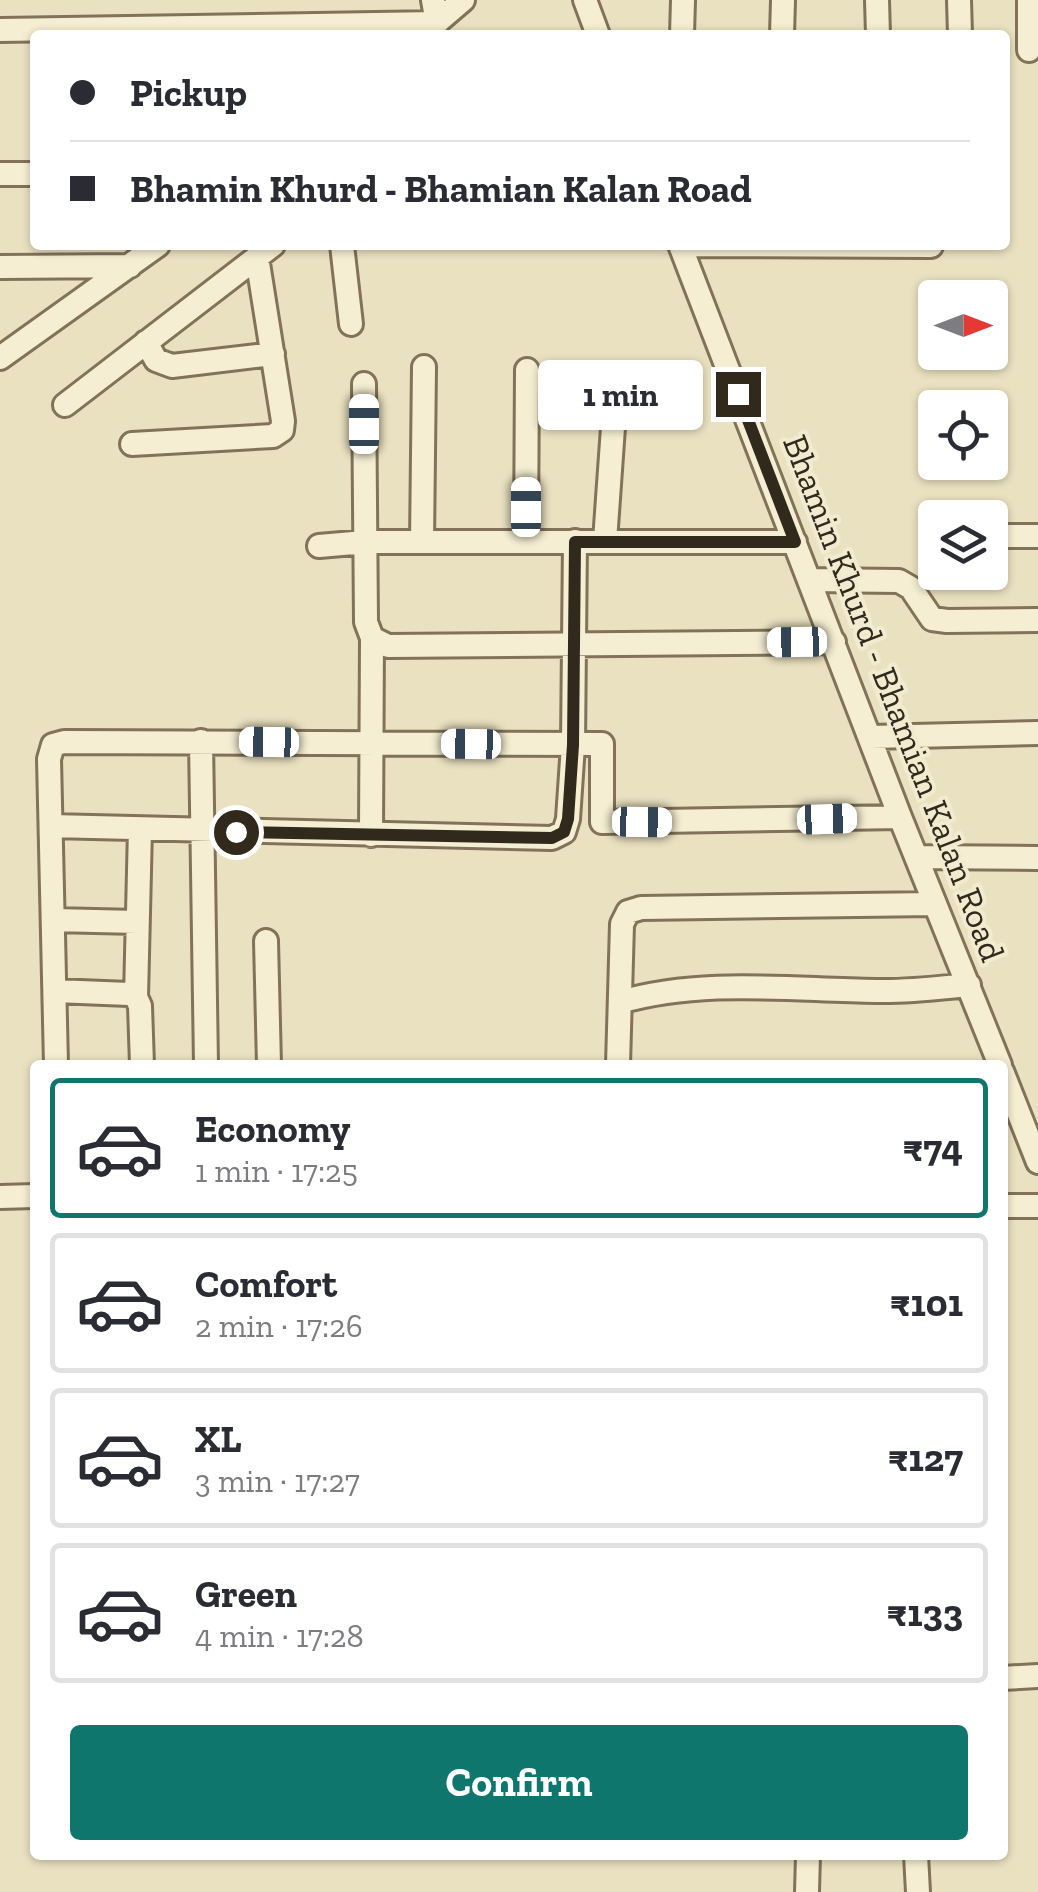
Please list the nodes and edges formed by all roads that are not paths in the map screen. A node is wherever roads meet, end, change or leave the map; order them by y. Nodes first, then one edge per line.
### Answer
1 (463, 0) edge
2 (585, 0) edge
3 (683, 0) edge
4 (783, 0) edge
5 (877, 0) edge
6 (959, 0) edge
7 (1029, 0) edge
8 (431, 19) edge
9 (251, 29) edge
10 (0, 30) edge
11 (596, 30) edge
12 (682, 30) edge
13 (782, 30) edge
14 (878, 30) edge
15 (960, 30) edge
16 (1024, 50) edge
17 (0, 174) edge
18 (30, 174) edge
19 (151, 250) edge
20 (343, 250) edge
21 (682, 250) edge
22 (265, 251) edge
23 (0, 266) edge
24 (130, 266) junction
25 (351, 324) dead end
26 (146, 342) junction
27 (273, 354) junction
28 (0, 358) edge
29 (424, 367) dead end
30 (528, 370) dead end
31 (364, 384) dead end
32 (615, 399) dead end
33 (65, 404) dead end
34 (132, 444) dead end
35 (1008, 536) edge
36 (1038, 536) edge
37 (526, 541) junction
38 (365, 542) junction
39 (422, 542) junction
40 (575, 542) junction
41 (606, 542) junction
42 (795, 542) junction
43 (320, 546) dead end
44 (810, 580) junction
45 (1038, 620) edge
46 (372, 638) junction
47 (834, 642) junction
48 (574, 645) junction
49 (1038, 734) edge
50 (870, 736) junction
51 (202, 741) junction
52 (370, 743) junction
53 (573, 745) junction
54 (900, 817) junction
55 (50, 826) junction
56 (140, 829) junction
57 (202, 831) junction
58 (370, 835) junction
59 (917, 856) junction
60 (1038, 858) edge
61 (934, 904) junction
62 (53, 920) junction
63 (137, 922) junction
64 (266, 941) dead end
65 (969, 986) junction
66 (54, 991) junction
67 (136, 998) junction
68 (620, 1002) junction
69 (56, 1060) edge
70 (142, 1060) edge
71 (206, 1060) edge
72 (268, 1060) edge
73 (618, 1060) edge
74 (998, 1060) edge
75 (1008, 1086) edge
76 (1038, 1162) edge
77 (30, 1196) edge
78 (0, 1197) edge
79 (1008, 1206) edge
80 (1038, 1206) edge
81 (1038, 1676) edge
82 (1008, 1678) edge
83 (808, 1860) edge
84 (916, 1860) edge
85 (807, 1892) edge
86 (918, 1892) edge

1 - 8 street
2 - 11 street
3 - 12 street
4 - 13 street
5 - 14 street
6 - 15 street
7 - 16 street
8 - 9 street
9 - 10 street
17 - 18 street
19 - 24 street
20 - 25 street
21 - 42 street, Bhamin Khurd - Bhamian Kalan Road
22 - 26 street
22 - 27 street
23 - 24 street
24 - 28 street
26 - 27 street
26 - 33 street
27 - 34 street
29 - 39 street
30 - 37 street
31 - 38 street
32 - 41 street
35 - 36 street
37 - 39 street
37 - 40 street
38 - 39 street
38 - 43 street
38 - 46 street
40 - 41 street
40 - 48 street
41 - 42 street
42 - 44 street, Bhamin Khurd - Bhamian Kalan Road
44 - 45 street
44 - 47 street, Bhamin Khurd - Bhamian Kalan Road
46 - 48 street
46 - 52 street
47 - 48 street
47 - 50 street, Bhamin Khurd - Bhamian Kalan Road
48 - 53 street
49 - 50 street
50 - 54 street, Bhamin Khurd - Bhamian Kalan Road
51 - 52 street
51 - 55 street
51 - 57 street
52 - 53 street
52 - 58 street
53 - 54 street
53 - 58 street
54 - 59 street, Bhamin Khurd - Bhamian Kalan Road
55 - 56 street
55 - 62 street
56 - 57 street
56 - 63 street
57 - 58 street
57 - 71 street
59 - 60 street
59 - 61 street, Bhamin Khurd - Bhamian Kalan Road
61 - 65 street, Bhamin Khurd - Bhamian Kalan Road
61 - 68 street
62 - 63 street
62 - 66 street
63 - 67 street
64 - 72 street
65 - 68 street
65 - 74 street, Bhamin Khurd - Bhamian Kalan Road
66 - 67 street
66 - 69 street
67 - 70 street
68 - 73 street
75 - 76 street, Bhamin Khurd - Bhamian Kalan Road
77 - 78 street
79 - 80 street
81 - 82 street
83 - 85 street
84 - 86 street

